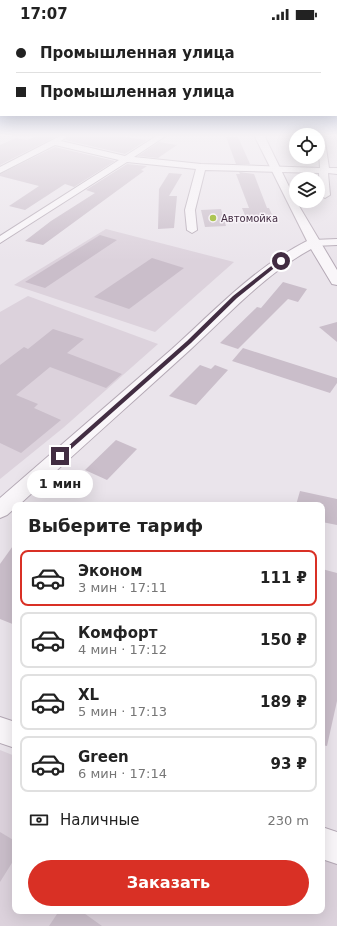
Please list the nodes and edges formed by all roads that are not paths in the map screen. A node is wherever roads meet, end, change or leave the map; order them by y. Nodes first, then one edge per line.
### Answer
1 (98, 177) edge
2 (198, 177) edge
3 (280, 177) edge
4 (192, 230) dead end
5 (0, 240) edge
6 (337, 242) edge
7 (313, 243) junction
8 (337, 281) edge
9 (0, 510) edge
10 (0, 730) edge
11 (12, 734) edge
12 (325, 844) edge
13 (337, 848) edge

1 - 5 street
2 - 4 street
3 - 7 street
6 - 7 street
7 - 8 street
7 - 9 street
10 - 11 street
12 - 13 street

